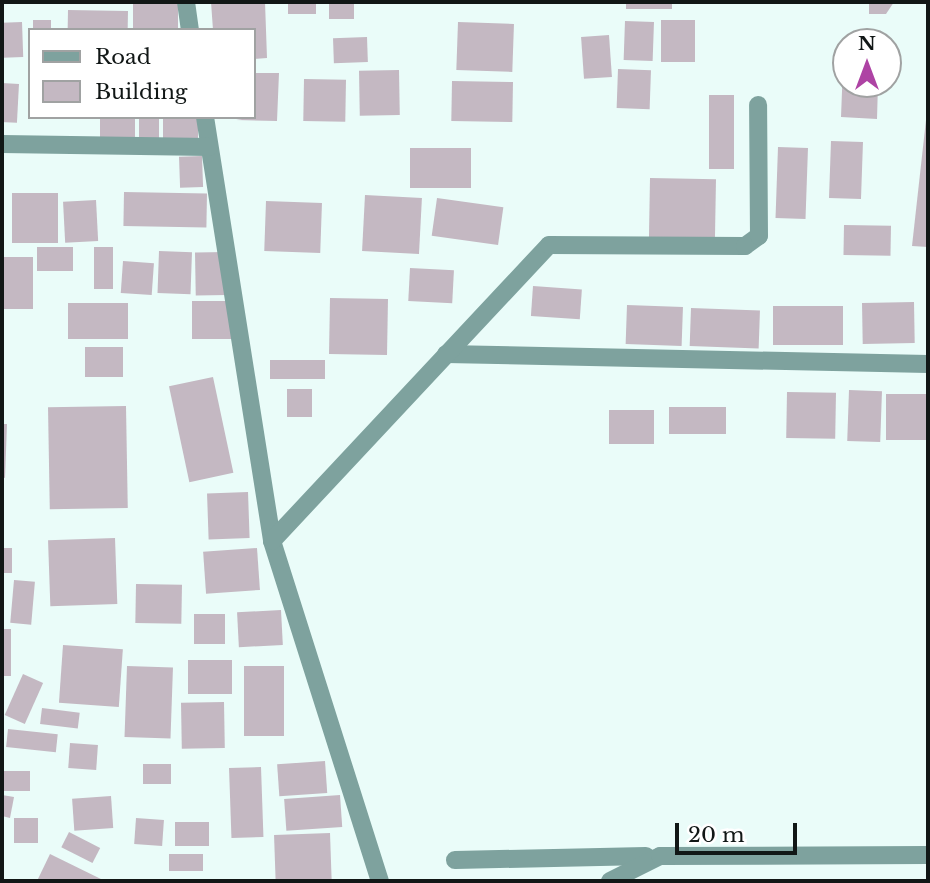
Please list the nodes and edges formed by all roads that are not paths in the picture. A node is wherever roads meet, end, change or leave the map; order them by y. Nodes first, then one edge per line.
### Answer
1 (186, 2) edge
2 (190, 28) edge
3 (758, 105) dead end
4 (205, 119) edge
5 (2, 144) edge
6 (209, 147) junction
7 (446, 354) junction
8 (928, 364) edge
9 (272, 541) junction
10 (928, 855) edge
11 (660, 856) junction
12 (455, 860) dead end
13 (380, 881) edge
14 (610, 881) edge

1 - 2 street
3 - 7 street
4 - 6 street
5 - 6 street
6 - 9 street
7 - 8 street
7 - 9 street
9 - 13 street
10 - 11 street
11 - 12 street
11 - 14 street

